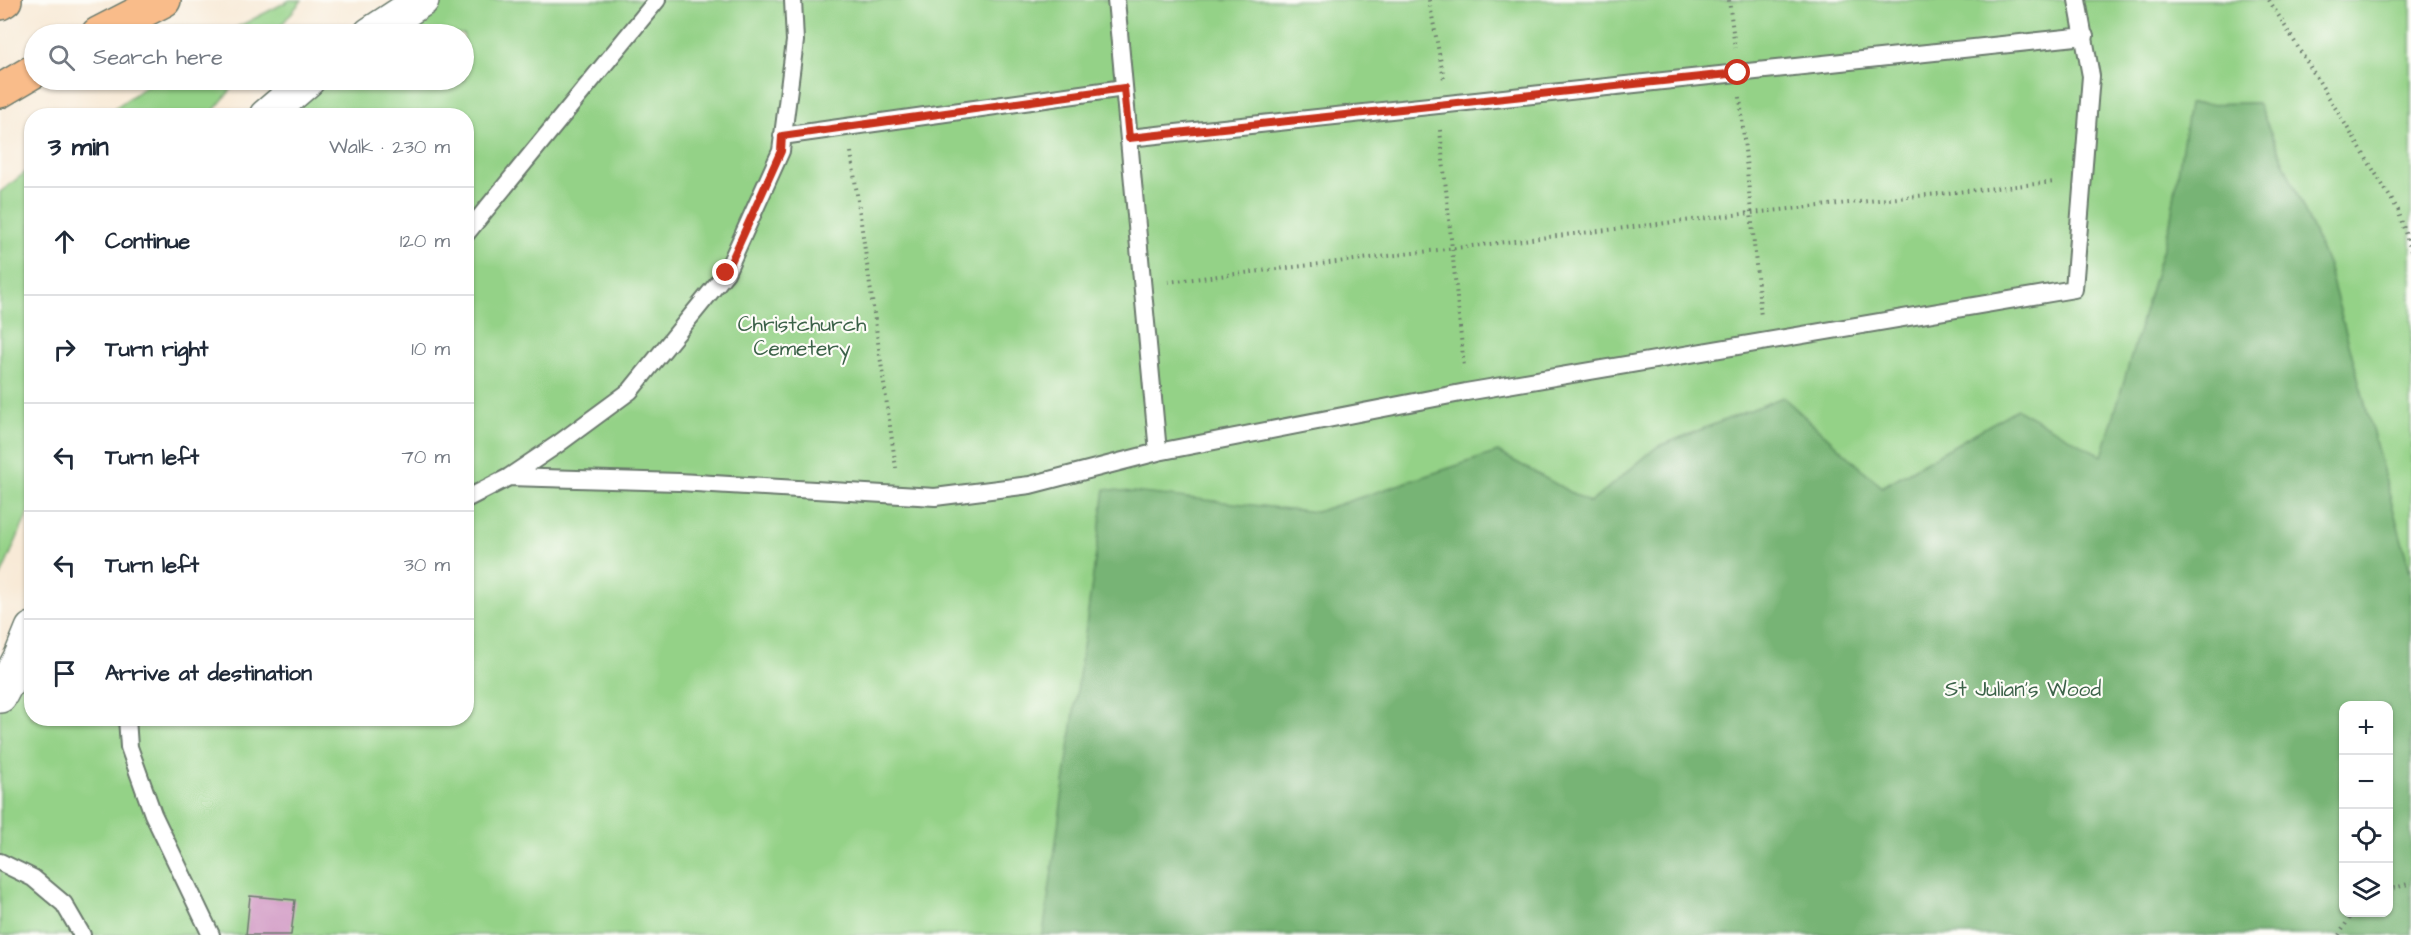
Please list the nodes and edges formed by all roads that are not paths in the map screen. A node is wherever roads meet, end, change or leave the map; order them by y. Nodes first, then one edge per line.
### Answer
1 (5, 0) edge
2 (164, 0) edge
3 (422, 0) edge
4 (657, 0) edge
5 (793, 0) edge
6 (1116, 0) edge
7 (2077, 0) edge
8 (0, 3) edge
9 (117, 24) edge
10 (385, 24) edge
11 (2085, 36) junction
12 (24, 77) edge
13 (1124, 88) junction
14 (296, 90) edge
15 (0, 92) edge
16 (275, 108) edge
17 (782, 136) junction
18 (1129, 138) junction
19 (474, 224) edge
20 (1158, 452) junction
21 (509, 477) junction
22 (474, 495) edge
23 (24, 649) edge
24 (0, 696) edge
25 (128, 726) edge
26 (0, 862) edge
27 (82, 935) edge
28 (211, 935) edge

1 - 8 highway
2 - 9 highway
3 - 10 street
4 - 19 lane
5 - 17 lane
6 - 13 lane
7 - 11 lane
11 - 18 lane
11 - 20 lane
12 - 15 highway
13 - 17 lane
13 - 18 lane
14 - 16 street
17 - 21 lane
18 - 20 lane
20 - 21 lane
21 - 22 lane
23 - 24 street
25 - 28 lane
26 - 27 lane

